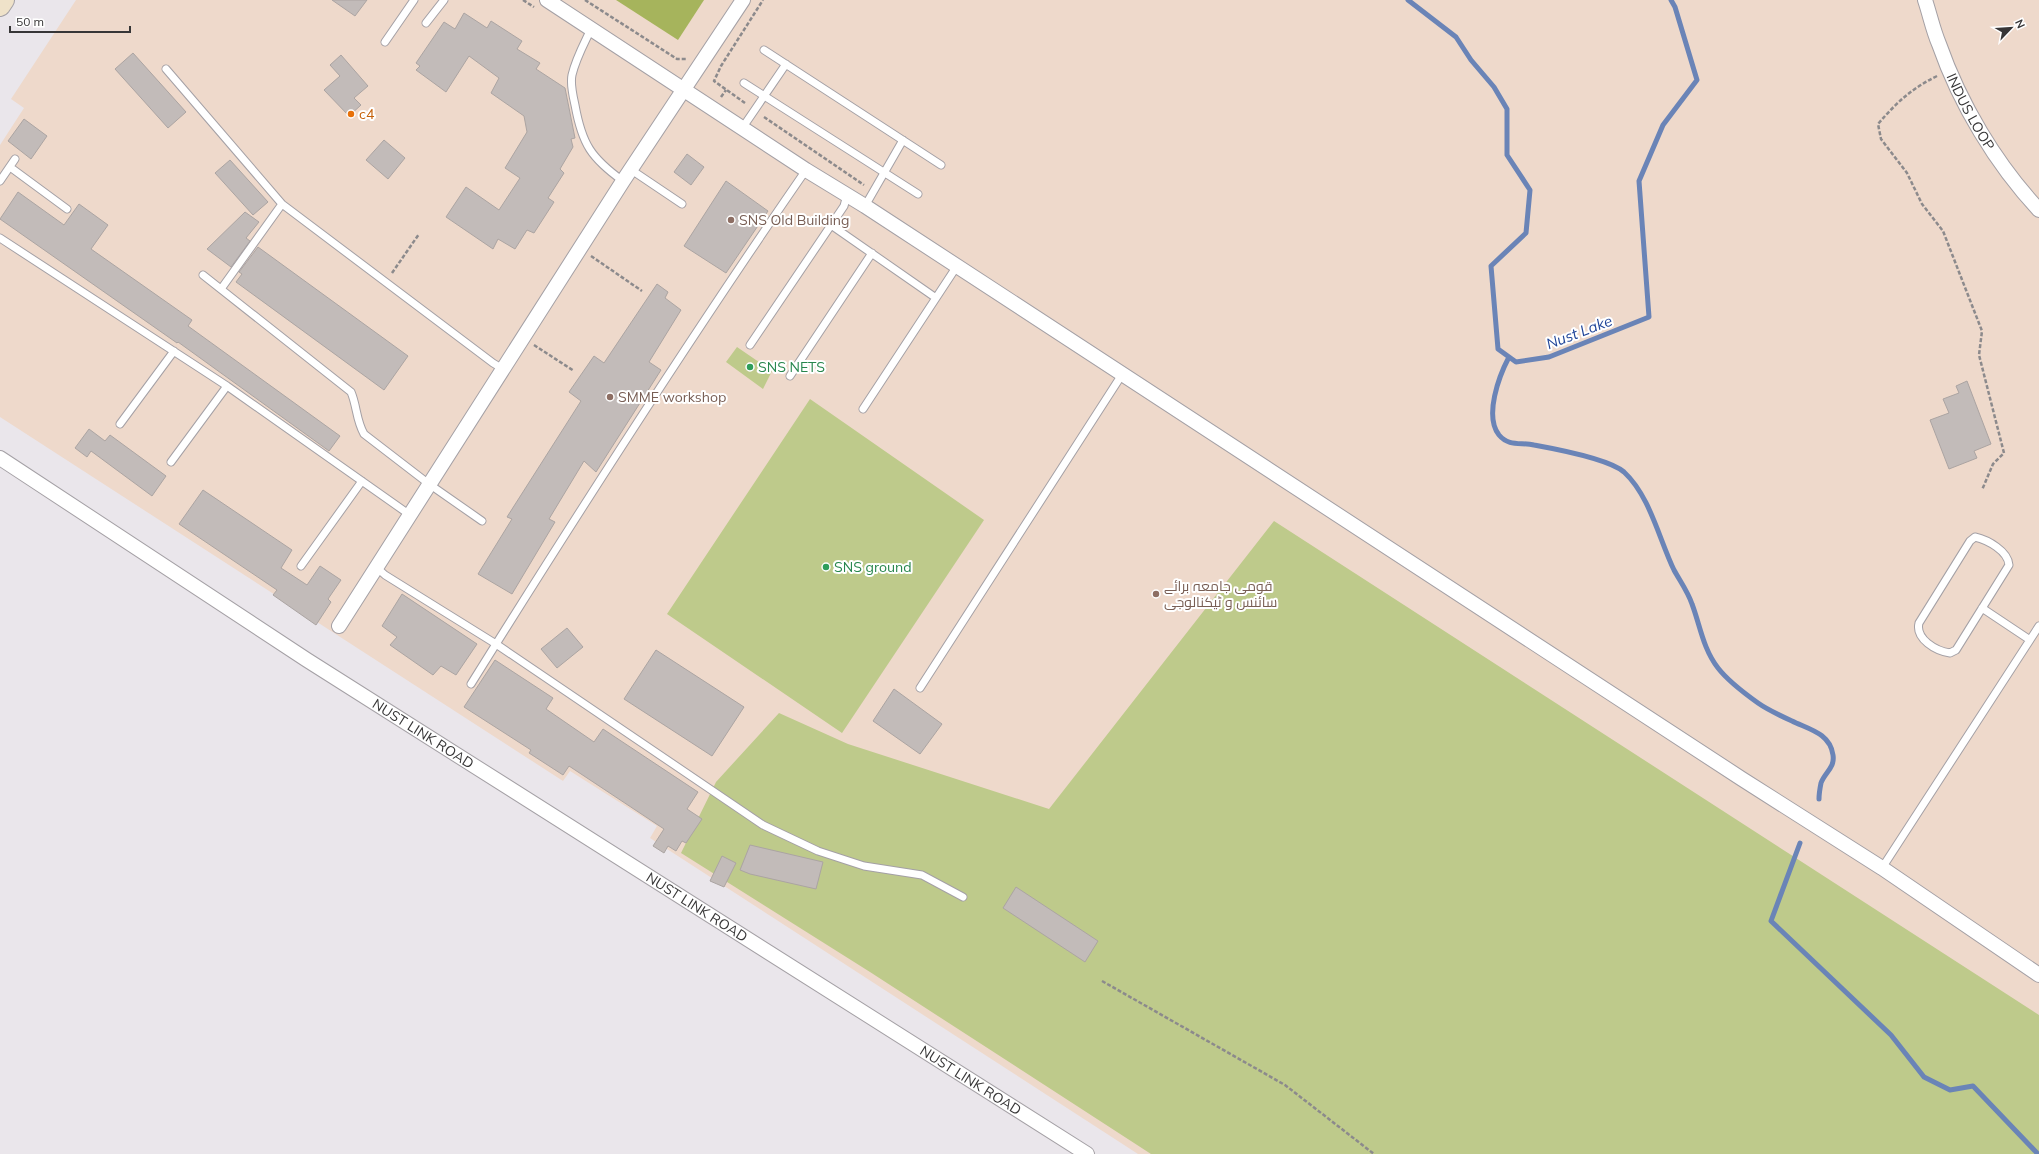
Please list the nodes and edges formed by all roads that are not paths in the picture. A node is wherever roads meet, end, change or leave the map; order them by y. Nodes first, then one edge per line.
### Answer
1 (4, 0) edge
2 (414, 0) edge
3 (444, 0) edge
4 (743, 0) edge
5 (1925, 0) edge
6 (541, 4) edge
7 (0, 6) edge
8 (426, 22) dead end
9 (591, 29) junction
10 (385, 42) dead end
11 (764, 50) dead end
12 (786, 64) junction
13 (166, 69) dead end
14 (744, 83) dead end
15 (684, 90) junction
16 (764, 96) junction
17 (742, 127) junction
18 (903, 140) junction
19 (15, 159) dead end
20 (941, 165) dead end
21 (10, 167) junction
22 (806, 170) junction
23 (884, 173) junction
24 (627, 175) junction
25 (0, 182) edge
26 (918, 194) dead end
27 (847, 195) junction
28 (282, 204) junction
29 (682, 204) dead end
30 (865, 206) junction
31 (67, 209) dead end
32 (2039, 210) edge
33 (831, 225) junction
34 (0, 238) edge
35 (872, 253) junction
36 (957, 266) junction
37 (203, 275) dead end
38 (221, 289) junction
39 (936, 298) junction
40 (750, 345) dead end
41 (174, 351) junction
42 (503, 369) junction
43 (1123, 373) junction
44 (790, 376) dead end
45 (227, 386) junction
46 (863, 409) dead end
47 (120, 424) dead end
48 (0, 458) edge
49 (171, 462) dead end
50 (362, 481) junction
51 (429, 484) junction
52 (410, 515) junction
53 (482, 521) dead end
54 (301, 566) dead end
55 (376, 567) junction
56 (1982, 608) junction
57 (339, 626) dead end
58 (2039, 626) edge
59 (2030, 640) junction
60 (496, 644) junction
61 (471, 684) dead end
62 (920, 688) dead end
63 (1882, 868) junction
64 (963, 897) dead end
65 (2039, 975) edge
66 (1087, 1154) edge

1 - 7 main road
2 - 10 lane
3 - 8 lane
4 - 15 street
5 - 32 street, INDUS LOOP
6 - 9 street
9 - 15 street
9 - 24 lane
11 - 12 lane
12 - 16 lane
12 - 18 lane
13 - 28 lane
14 - 16 lane
15 - 17 street
15 - 24 street
16 - 17 lane
16 - 23 lane
17 - 22 street
18 - 20 lane
18 - 23 lane
19 - 21 lane
21 - 25 lane
21 - 31 lane
22 - 27 street
22 - 60 lane
23 - 26 lane
23 - 30 lane
24 - 29 lane
24 - 42 street
27 - 30 street
27 - 33 lane
28 - 38 lane
28 - 42 lane
30 - 36 street
33 - 35 lane
33 - 40 lane
34 - 41 lane
35 - 39 lane
35 - 44 lane
36 - 39 lane
36 - 43 street
37 - 38 lane
38 - 51 lane
39 - 46 lane
41 - 45 lane
41 - 47 lane
42 - 51 street
43 - 62 lane
43 - 63 street
45 - 49 lane
45 - 50 lane
48 - 66 street, NUST LINK ROAD
50 - 52 lane
50 - 54 lane
51 - 52 street
51 - 53 lane
52 - 55 street
55 - 57 street
55 - 60 lane
56 - 56 lane
56 - 59 lane
58 - 59 lane
59 - 63 lane
60 - 61 lane
60 - 64 lane
63 - 65 street

